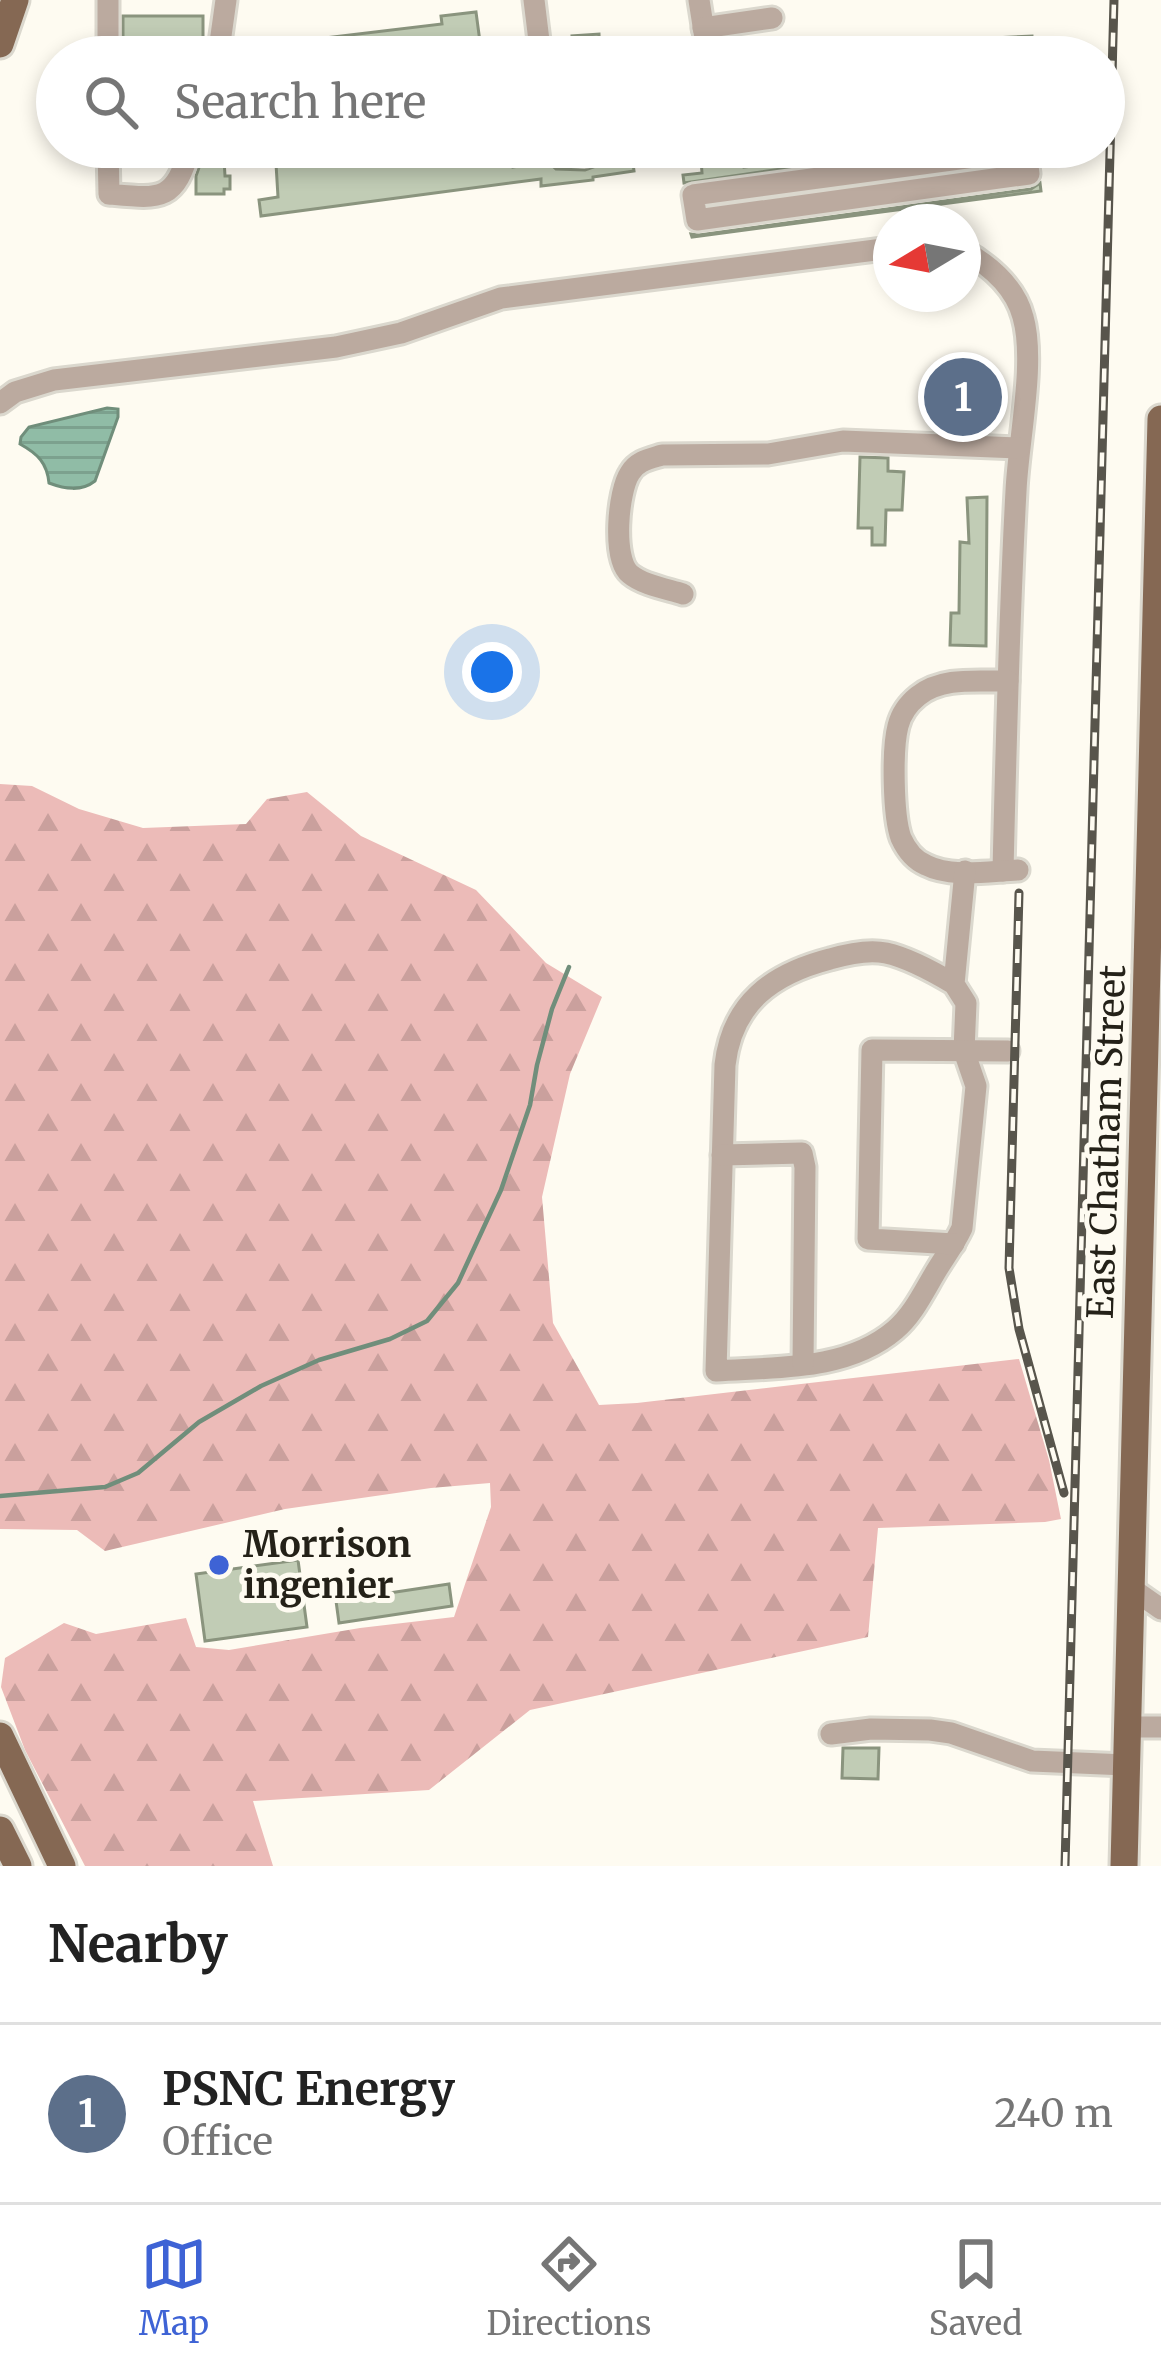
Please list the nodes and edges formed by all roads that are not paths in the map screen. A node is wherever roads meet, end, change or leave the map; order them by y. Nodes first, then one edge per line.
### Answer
1 (15, 0) edge
2 (108, 0) edge
3 (226, 0) edge
4 (534, 0) edge
5 (699, 0) edge
6 (772, 18) dead end
7 (704, 28) junction
8 (108, 36) edge
9 (221, 36) edge
10 (538, 36) edge
11 (705, 36) edge
12 (0, 44) edge
13 (108, 168) edge
14 (184, 168) edge
15 (849, 168) edge
16 (1028, 168) edge
17 (873, 250) edge
18 (981, 262) edge
19 (0, 403) edge
20 (1161, 419) edge
21 (1019, 448) junction
22 (683, 594) dead end
23 (1008, 681) junction
24 (1157, 754) edge
25 (1155, 856) edge
26 (965, 872) junction
27 (1154, 980) edge
28 (954, 984) junction
29 (964, 1051) junction
30 (1008, 1051) dead end
31 (1153, 1065) edge
32 (722, 1155) junction
33 (1151, 1155) edge
34 (954, 1244) junction
35 (803, 1364) junction
36 (1131, 1588) junction
37 (1161, 1610) edge
38 (1127, 1727) junction
39 (1161, 1727) edge
40 (831, 1734) dead end
41 (0, 1736) edge
42 (1126, 1765) junction
43 (0, 1830) edge
44 (18, 1866) edge
45 (62, 1866) edge
46 (1124, 1866) edge

1 - 12 main road
2 - 8 lane
3 - 9 lane
4 - 10 lane
5 - 7 lane
6 - 7 lane
7 - 11 lane
13 - 14 lane
15 - 16 lane
17 - 19 lane
18 - 21 lane
20 - 24 main road, East Chatham Street
21 - 22 lane
21 - 23 lane
23 - 26 lane
23 - 26 lane
24 - 25 main road, East Chatham Street
25 - 27 main road, East Chatham Street
26 - 28 lane
27 - 31 main road, East Chatham Street
28 - 29 lane
28 - 32 lane
29 - 30 lane
29 - 34 lane
29 - 34 lane
31 - 33 main road, East Chatham Street
32 - 35 lane
32 - 35 lane
33 - 36 main road, East Chatham Street
34 - 35 lane
36 - 37 lane
36 - 38 main road, East Chatham Street
38 - 39 lane
38 - 42 main road, East Chatham Street
40 - 42 lane
41 - 45 main road
42 - 46 main road, East Chatham Street
43 - 44 main road

